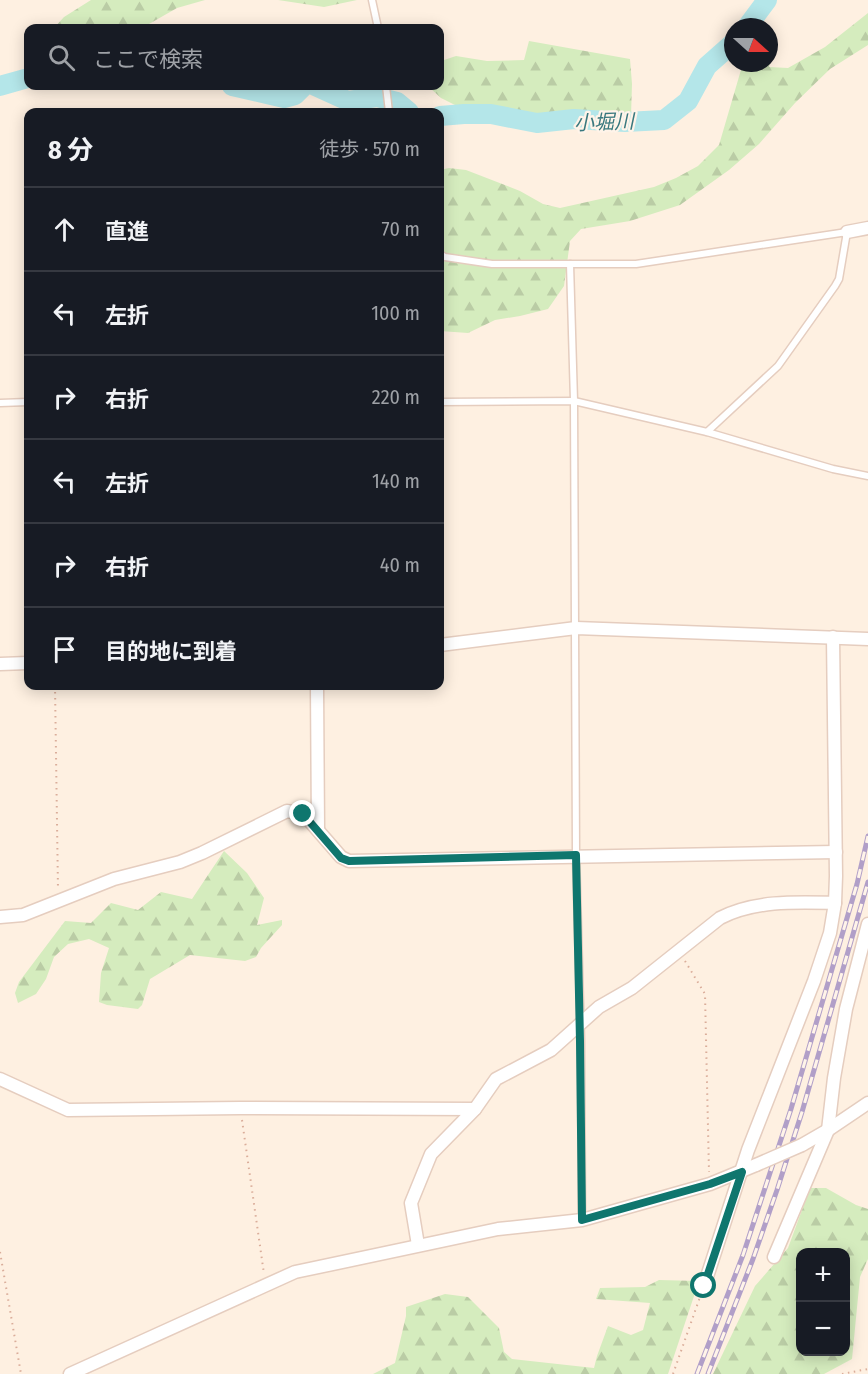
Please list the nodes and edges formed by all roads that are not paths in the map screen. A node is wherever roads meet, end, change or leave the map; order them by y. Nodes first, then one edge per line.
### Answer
1 (372, 0) edge
2 (377, 24) edge
3 (386, 90) edge
4 (388, 108) edge
5 (868, 228) edge
6 (847, 232) junction
7 (444, 256) edge
8 (570, 264) junction
9 (574, 401) junction
10 (24, 402) edge
11 (444, 402) edge
12 (0, 403) edge
13 (708, 432) junction
14 (868, 476) edge
15 (576, 628) junction
16 (833, 637) junction
17 (868, 639) edge
18 (444, 644) edge
19 (24, 663) edge
20 (0, 664) edge
21 (317, 690) edge
22 (318, 830) junction
23 (836, 852) junction
24 (576, 855) junction
25 (835, 903) junction
26 (0, 917) edge
27 (868, 924) edge
28 (580, 1023) junction
29 (0, 1079) edge
30 (868, 1103) edge
31 (475, 1109) junction
32 (828, 1130) junction
33 (742, 1172) junction
34 (582, 1220) junction
35 (418, 1245) junction
36 (774, 1257) dead end
37 (704, 1286) road end
38 (70, 1374) edge

1 - 2 lane
3 - 4 lane
5 - 6 street
6 - 8 lane
6 - 13 lane
7 - 8 lane
8 - 9 lane
9 - 11 lane
9 - 13 lane
9 - 15 lane
10 - 12 lane
13 - 14 lane
15 - 16 street
15 - 18 street
15 - 24 lane
16 - 17 street
16 - 23 street
19 - 20 street
21 - 22 street
22 - 24 street
22 - 26 street
23 - 24 street
23 - 25 street
24 - 28 lane
25 - 28 street
25 - 33 street
27 - 32 street
28 - 31 street
28 - 34 lane
29 - 31 street
30 - 32 street
31 - 35 street
32 - 33 street, bridge
32 - 36 street
33 - 34 street
33 - 37 street
34 - 35 street
35 - 38 street

